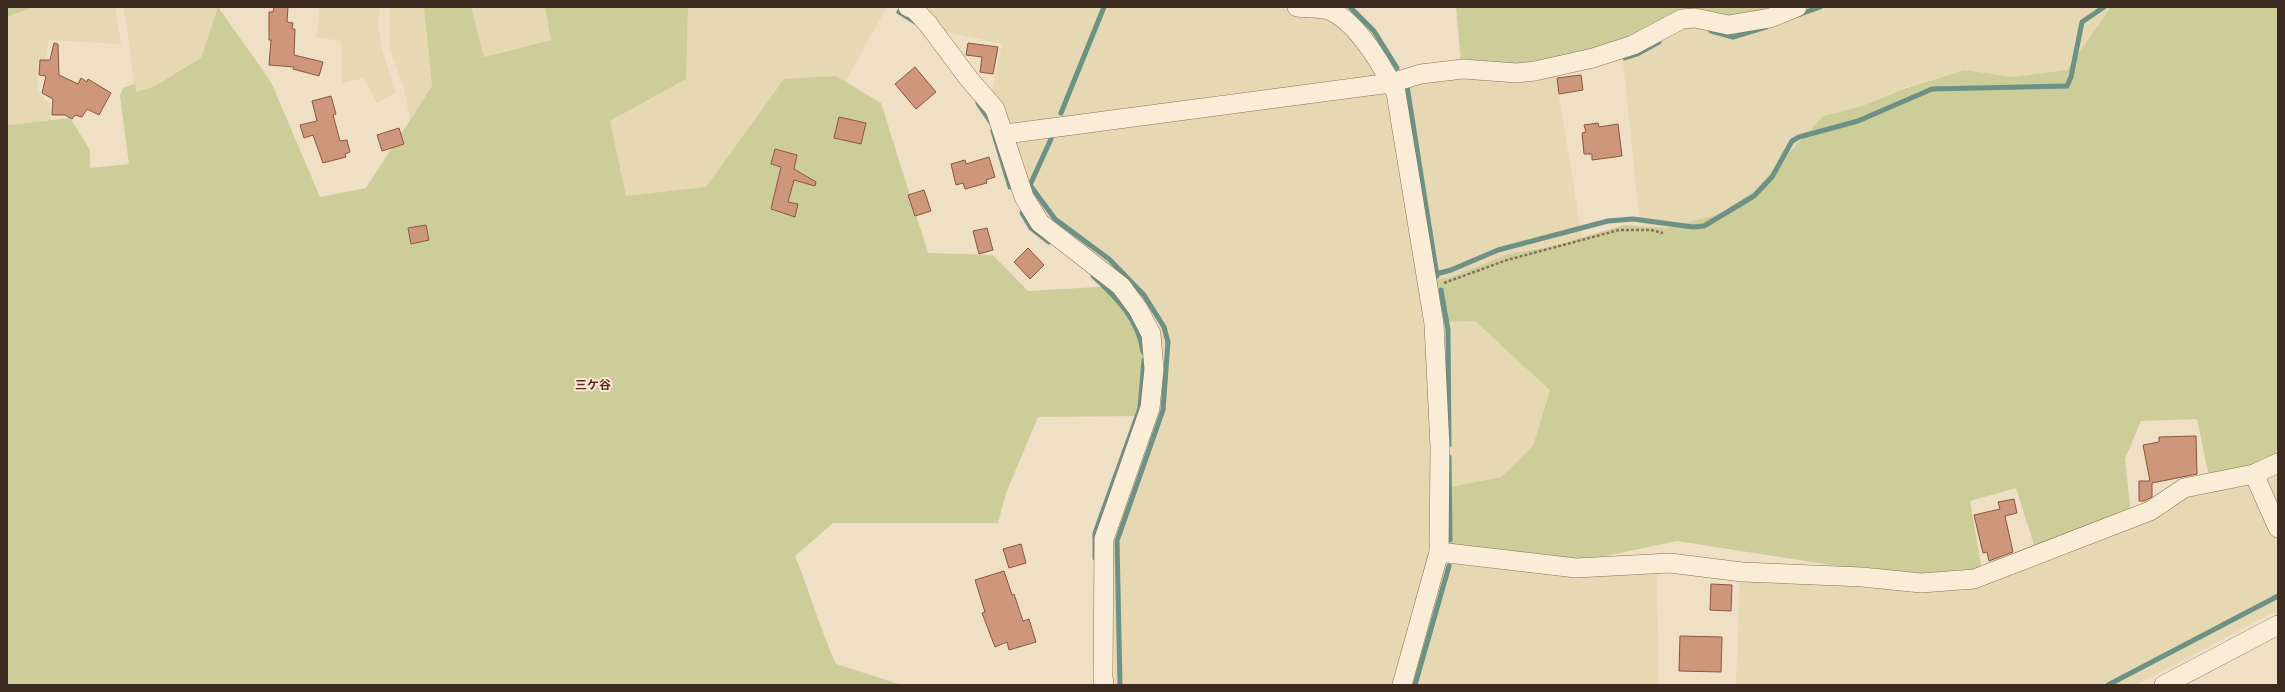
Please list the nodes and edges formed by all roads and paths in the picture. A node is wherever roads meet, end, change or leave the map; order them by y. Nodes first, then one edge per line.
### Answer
1 (908, 7) edge
2 (1298, 7) edge
3 (1797, 7) edge
4 (1391, 84) junction
5 (1005, 134) junction
6 (1664, 233) dead end
7 (1428, 286) junction
8 (2278, 463) edge
9 (2254, 474) junction
10 (2278, 528) edge
11 (1439, 552) junction
12 (2278, 625) edge
13 (1104, 685) edge
14 (1402, 685) edge
15 (2164, 685) edge

1 - 5 street
2 - 4 street
3 - 4 street
4 - 5 street
4 - 7 street
5 - 13 street
6 - 7 path
7 - 11 street
8 - 9 street
9 - 10 street
9 - 11 street
11 - 14 street
12 - 15 street

